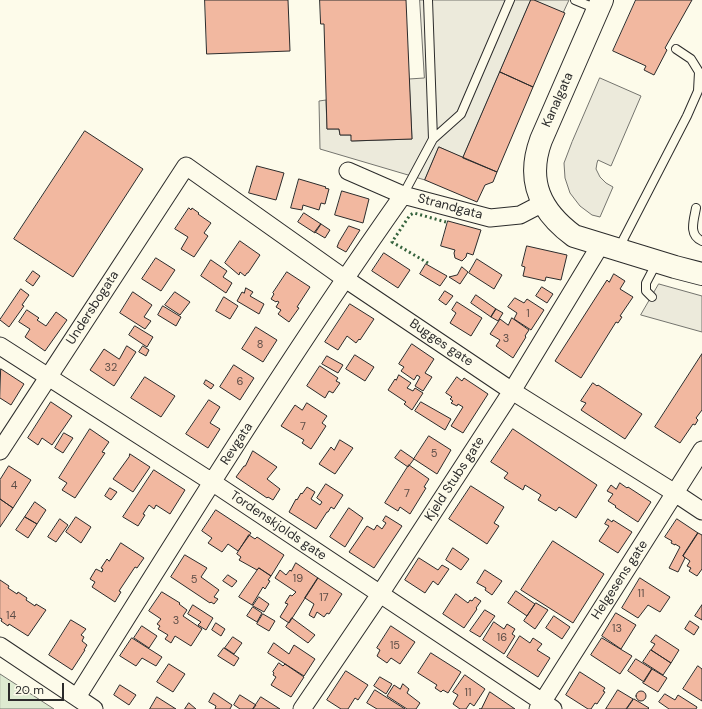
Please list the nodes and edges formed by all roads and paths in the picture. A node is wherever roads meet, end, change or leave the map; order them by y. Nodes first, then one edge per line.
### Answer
1 (428, 0) edge
2 (510, 0) edge
3 (575, 0) edge
4 (600, 5) edge
5 (676, 49) dead end
6 (434, 139) junction
7 (186, 166) joint
8 (348, 171) dead end
9 (403, 195) junction
10 (543, 203) junction
11 (696, 208) dead end
12 (702, 241) edge
13 (610, 247) junction
14 (657, 262) junction
15 (702, 274) edge
16 (344, 278) junction
17 (652, 297) dead end
18 (0, 346) edge
19 (48, 377) junction
20 (512, 391) junction
21 (702, 450) edge
22 (0, 451) edge
23 (212, 482) junction
24 (676, 493) junction
25 (702, 511) edge
26 (380, 594) junction
27 (0, 646) edge
28 (77, 697) junction
29 (544, 707) edge
30 (94, 709) edge
31 (302, 709) edge

1 - 6 lane
2 - 6 lane
3 - 4 lane
4 - 10 main road, Kanalgata
5 - 13 lane
6 - 9 lane
7 - 16 street, Bugges gate
7 - 19 street, Undersbogata
8 - 9 street, Strandgata
9 - 10 street, Strandgata
9 - 16 street, Revgata
10 - 13 main road
11 - 12 lane
13 - 14 main road
13 - 20 street, Kjeld Stubs gate
14 - 15 main road
14 - 17 lane
16 - 20 street, Bugges gate
16 - 23 street, Revgata
18 - 19 street, Tordenskjolds gate
19 - 22 street, Undersbogata
19 - 23 street, Tordenskjolds gate
20 - 24 street, Bugges gate
20 - 26 street, Kjeld Stubs gate
21 - 24 street, Helgesens gate
23 - 26 street, Tordenskjolds gate
23 - 28 street, Revgata
24 - 25 street, Bugges gate
24 - 29 street, Helgesens gate
26 - 29 street, Tordenskjolds gate
26 - 31 street, Kjeld Stubs gate
27 - 28 street
28 - 30 street

